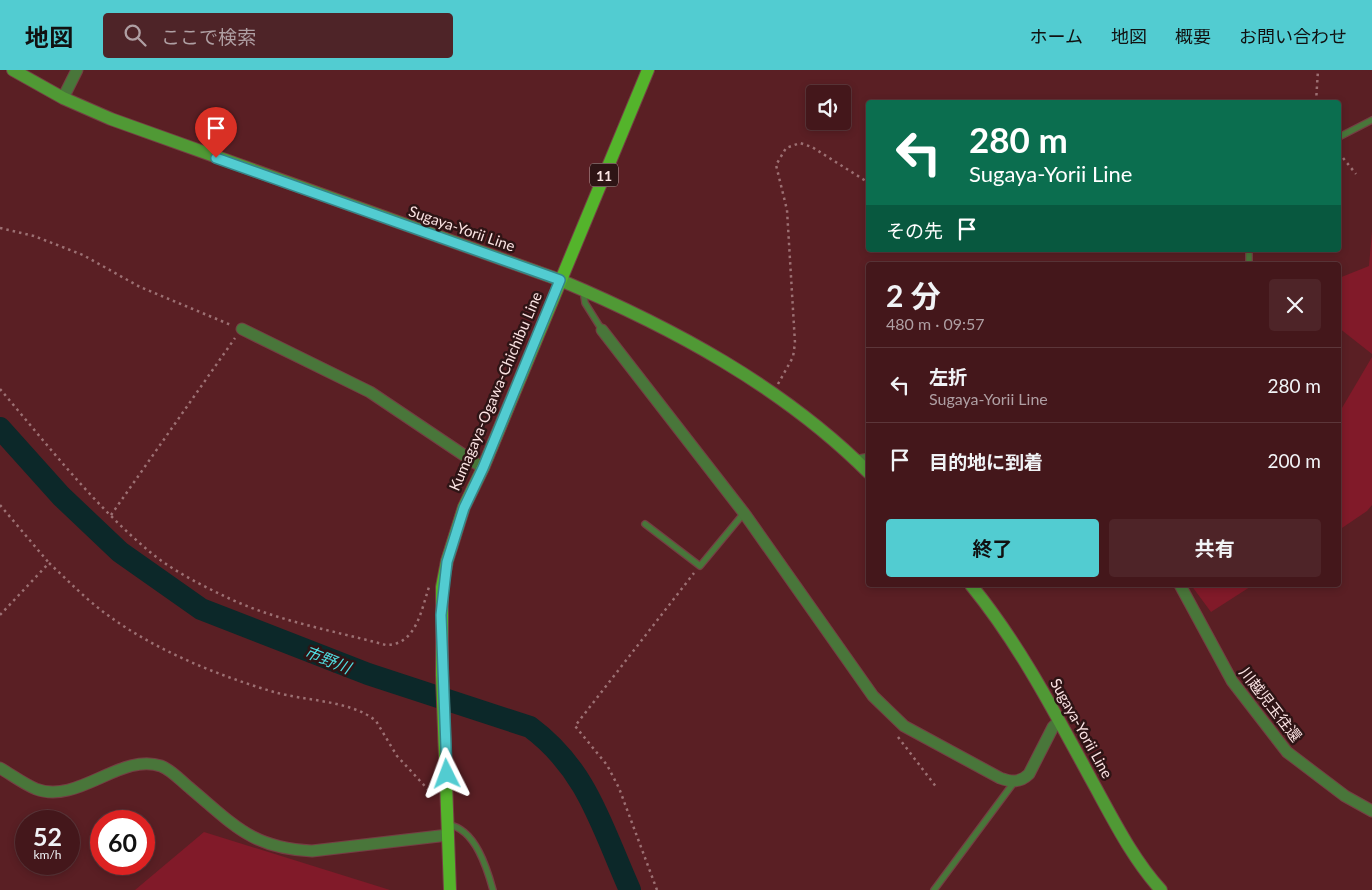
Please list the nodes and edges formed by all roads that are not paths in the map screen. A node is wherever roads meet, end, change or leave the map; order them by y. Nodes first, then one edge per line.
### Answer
1 (13, 70) edge
2 (78, 70) edge
3 (648, 70) edge
4 (63, 98) junction
5 (1372, 120) edge
6 (1341, 135) edge
7 (560, 280) junction
8 (584, 290) junction
9 (602, 330) joint
10 (239, 333) road end
11 (863, 460) edge
12 (483, 468) junction
13 (744, 513) junction
14 (644, 524) dead end
15 (973, 587) edge
16 (1181, 587) edge
17 (1059, 721) junction
18 (0, 768) edge
19 (1015, 782) junction
20 (1372, 811) edge
21 (448, 830) junction
22 (450, 890) edge
23 (493, 890) edge
24 (934, 890) edge
25 (1161, 890) edge

1 - 4 main road, Sugaya-Yorii Line
2 - 4 street
3 - 7 main road, Kumagaya-Ogawa-Chichibu Line / 11
4 - 7 main road, Sugaya-Yorii Line
5 - 6 lane
7 - 8 main road, Sugaya-Yorii Line
7 - 12 main road, Kumagaya-Ogawa-Chichibu Line / 11
8 - 9 lane
8 - 11 main road, Sugaya-Yorii Line
9 - 13 street
10 - 12 street
12 - 21 main road, Kumagaya-Ogawa-Chichibu Line / 11
13 - 14 lane
13 - 19 street
15 - 17 main road, Sugaya-Yorii Line
16 - 20 street, 川越児玉往還
17 - 19 street
17 - 25 main road, Sugaya-Yorii Line
18 - 21 street
19 - 24 lane
21 - 22 main road, Kumagaya-Ogawa-Chichibu Line / 11
21 - 23 lane

